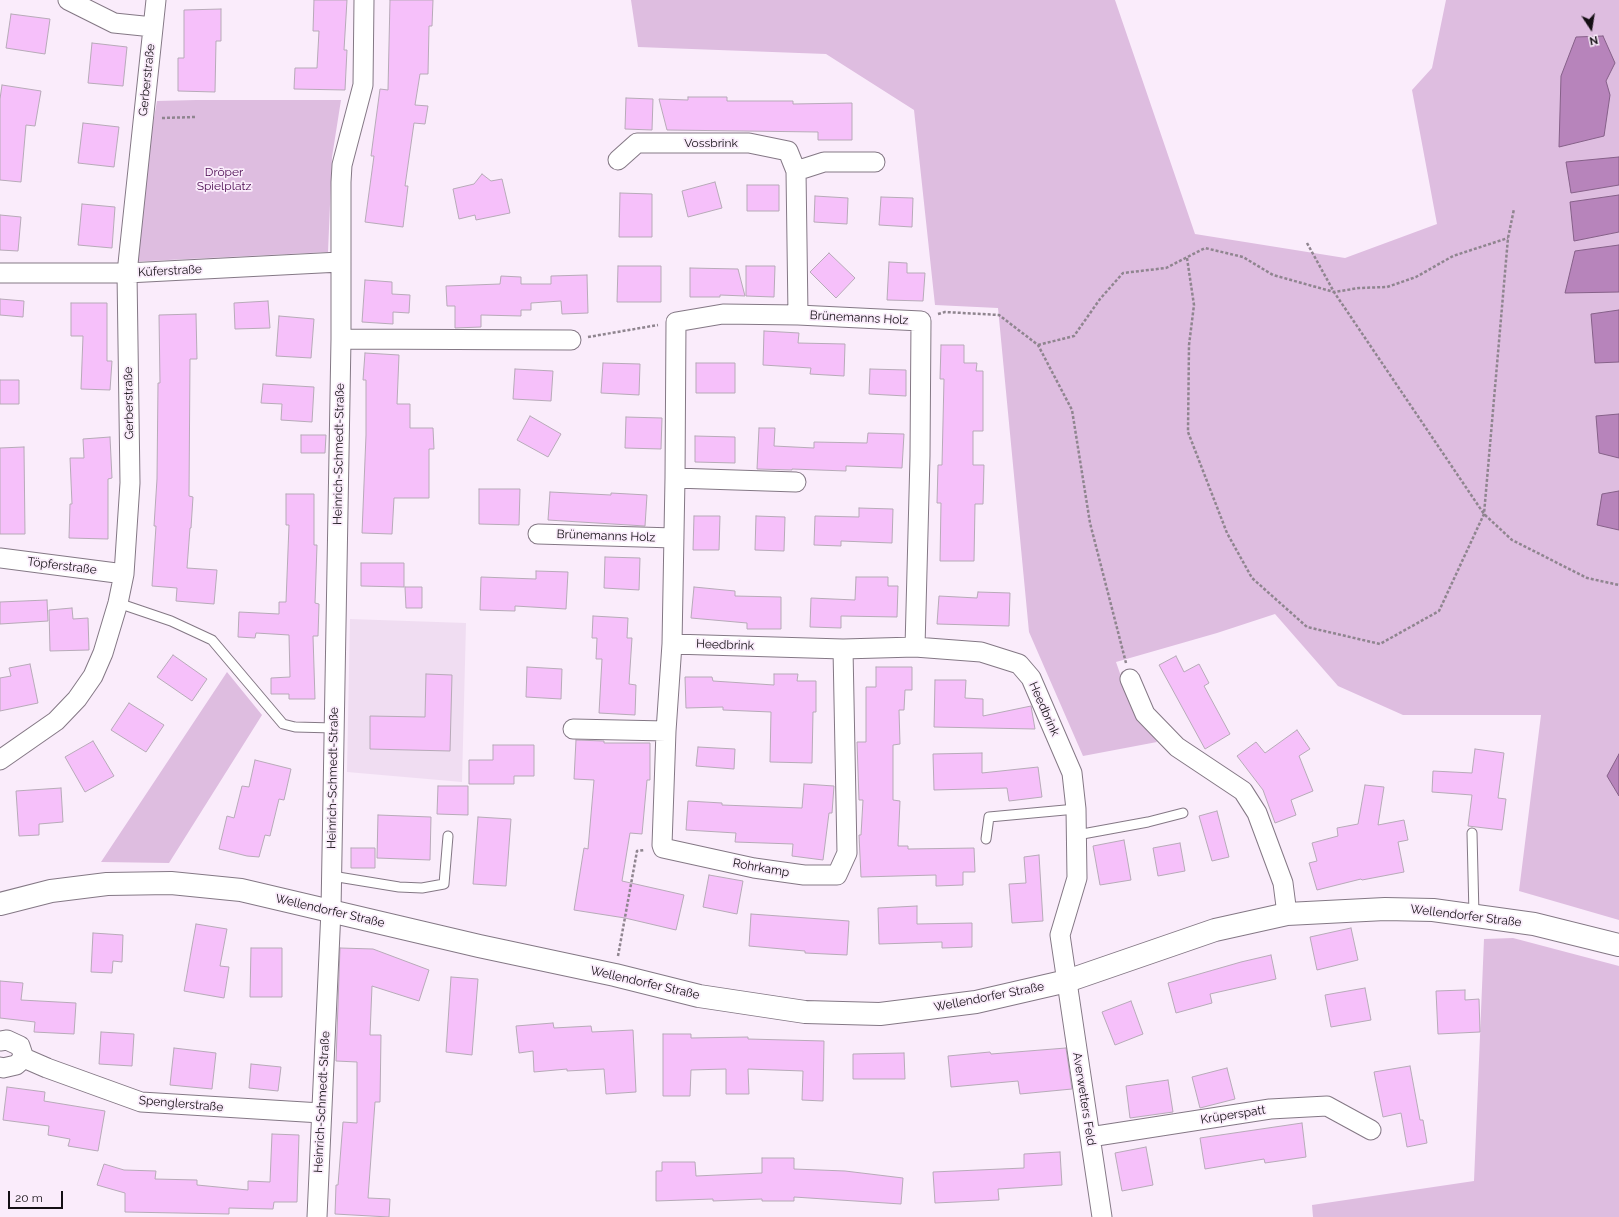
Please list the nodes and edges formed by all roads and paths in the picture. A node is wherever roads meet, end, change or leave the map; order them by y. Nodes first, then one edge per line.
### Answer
1 (68, 0) edge
2 (156, 0) edge
3 (364, 0) edge
4 (153, 27) junction
5 (196, 117) dead end
6 (143, 118) junction
7 (618, 160) dead end
8 (875, 162) dead end
9 (796, 171) junction
10 (1514, 209) dead end
11 (1508, 238) junction
12 (1307, 243) dead end
13 (1187, 258) junction
14 (340, 262) junction
15 (0, 273) edge
16 (127, 273) junction
17 (1334, 292) junction
18 (798, 315) junction
19 (921, 321) junction
20 (676, 322) junction
21 (341, 339) junction
22 (571, 340) joint
23 (1038, 345) junction
24 (675, 478) junction
25 (796, 482) dead end
26 (1484, 514) junction
27 (538, 534) dead end
28 (674, 538) junction
29 (0, 558) edge
30 (124, 574) junction
31 (1619, 585) edge
32 (118, 603) junction
33 (672, 644) junction
34 (915, 647) junction
35 (843, 649) junction
36 (1130, 679) joint
37 (334, 728) junction
38 (573, 729) dead end
39 (666, 731) junction
40 (0, 760) edge
41 (1076, 809) junction
42 (1183, 813) dead end
43 (1472, 833) dead end
44 (1077, 835) junction
45 (448, 836) dead end
46 (986, 839) dead end
47 (663, 848) junction
48 (332, 876) junction
49 (0, 904) edge
50 (331, 910) junction
51 (1287, 914) junction
52 (1474, 915) junction
53 (1619, 945) edge
54 (615, 975) junction
55 (1067, 981) junction
56 (0, 1041) edge
57 (24, 1058) junction
58 (0, 1067) edge
59 (321, 1113) junction
60 (1371, 1130) dead end
61 (1090, 1137) junction
62 (317, 1217) edge
63 (1102, 1217) edge

1 - 4 street
2 - 4 street, Gerberstraße
3 - 14 street, Heinrich-Schmedt-Straße
4 - 6 street, Gerberstraße
5 - 6 path
6 - 16 street, Gerberstraße
7 - 9 street, Vossbrink
8 - 9 street
9 - 18 street, Vossbrink
10 - 11 path
11 - 17 path
11 - 26 path
12 - 17 path
13 - 17 path
13 - 23 path
13 - 26 path
14 - 16 street, Küferstraße
14 - 21 street, Heinrich-Schmedt-Straße
15 - 16 street, Küferstraße
16 - 30 street, Gerberstraße
17 - 26 path
18 - 19 street, Brünemanns Holz
18 - 20 street, Brünemanns Holz
19 - 23 path
19 - 34 street, Brünemanns Holz
20 - 22 path
20 - 24 street
21 - 22 street
21 - 37 street, Heinrich-Schmedt-Straße
23 - 36 path
24 - 25 street
24 - 28 street
26 - 31 path
27 - 28 street, Brünemanns Holz
28 - 33 street
29 - 30 street, Töpferstraße
30 - 32 street, Gerberstraße
32 - 37 lane
32 - 40 street, Gerberstraße
33 - 35 street, Heedbrink
33 - 39 street
34 - 35 street, Heedbrink
34 - 41 street, Heedbrink
35 - 47 street, Rohrkamp
36 - 51 street
37 - 48 street, Heinrich-Schmedt-Straße
38 - 39 street
39 - 47 street
41 - 44 street, Heedbrink
41 - 46 lane
42 - 44 lane
43 - 52 lane
44 - 55 street, Heedbrink
45 - 48 lane
47 - 54 path
48 - 50 street, Heinrich-Schmedt-Straße
49 - 50 street, Wellendorfer Straße
50 - 54 street, Wellendorfer Straße
50 - 59 street, Heinrich-Schmedt-Straße
51 - 52 street, Wellendorfer Straße
51 - 55 street, Wellendorfer Straße
52 - 53 street, Wellendorfer Straße
54 - 55 street, Wellendorfer Straße
55 - 61 street, Averwetters Feld
56 - 57 street
57 - 58 street
57 - 59 street, Spenglerstraße
59 - 62 street, Heinrich-Schmedt-Straße
60 - 61 street, Krüperspatt
61 - 63 street, Averwetters Feld

